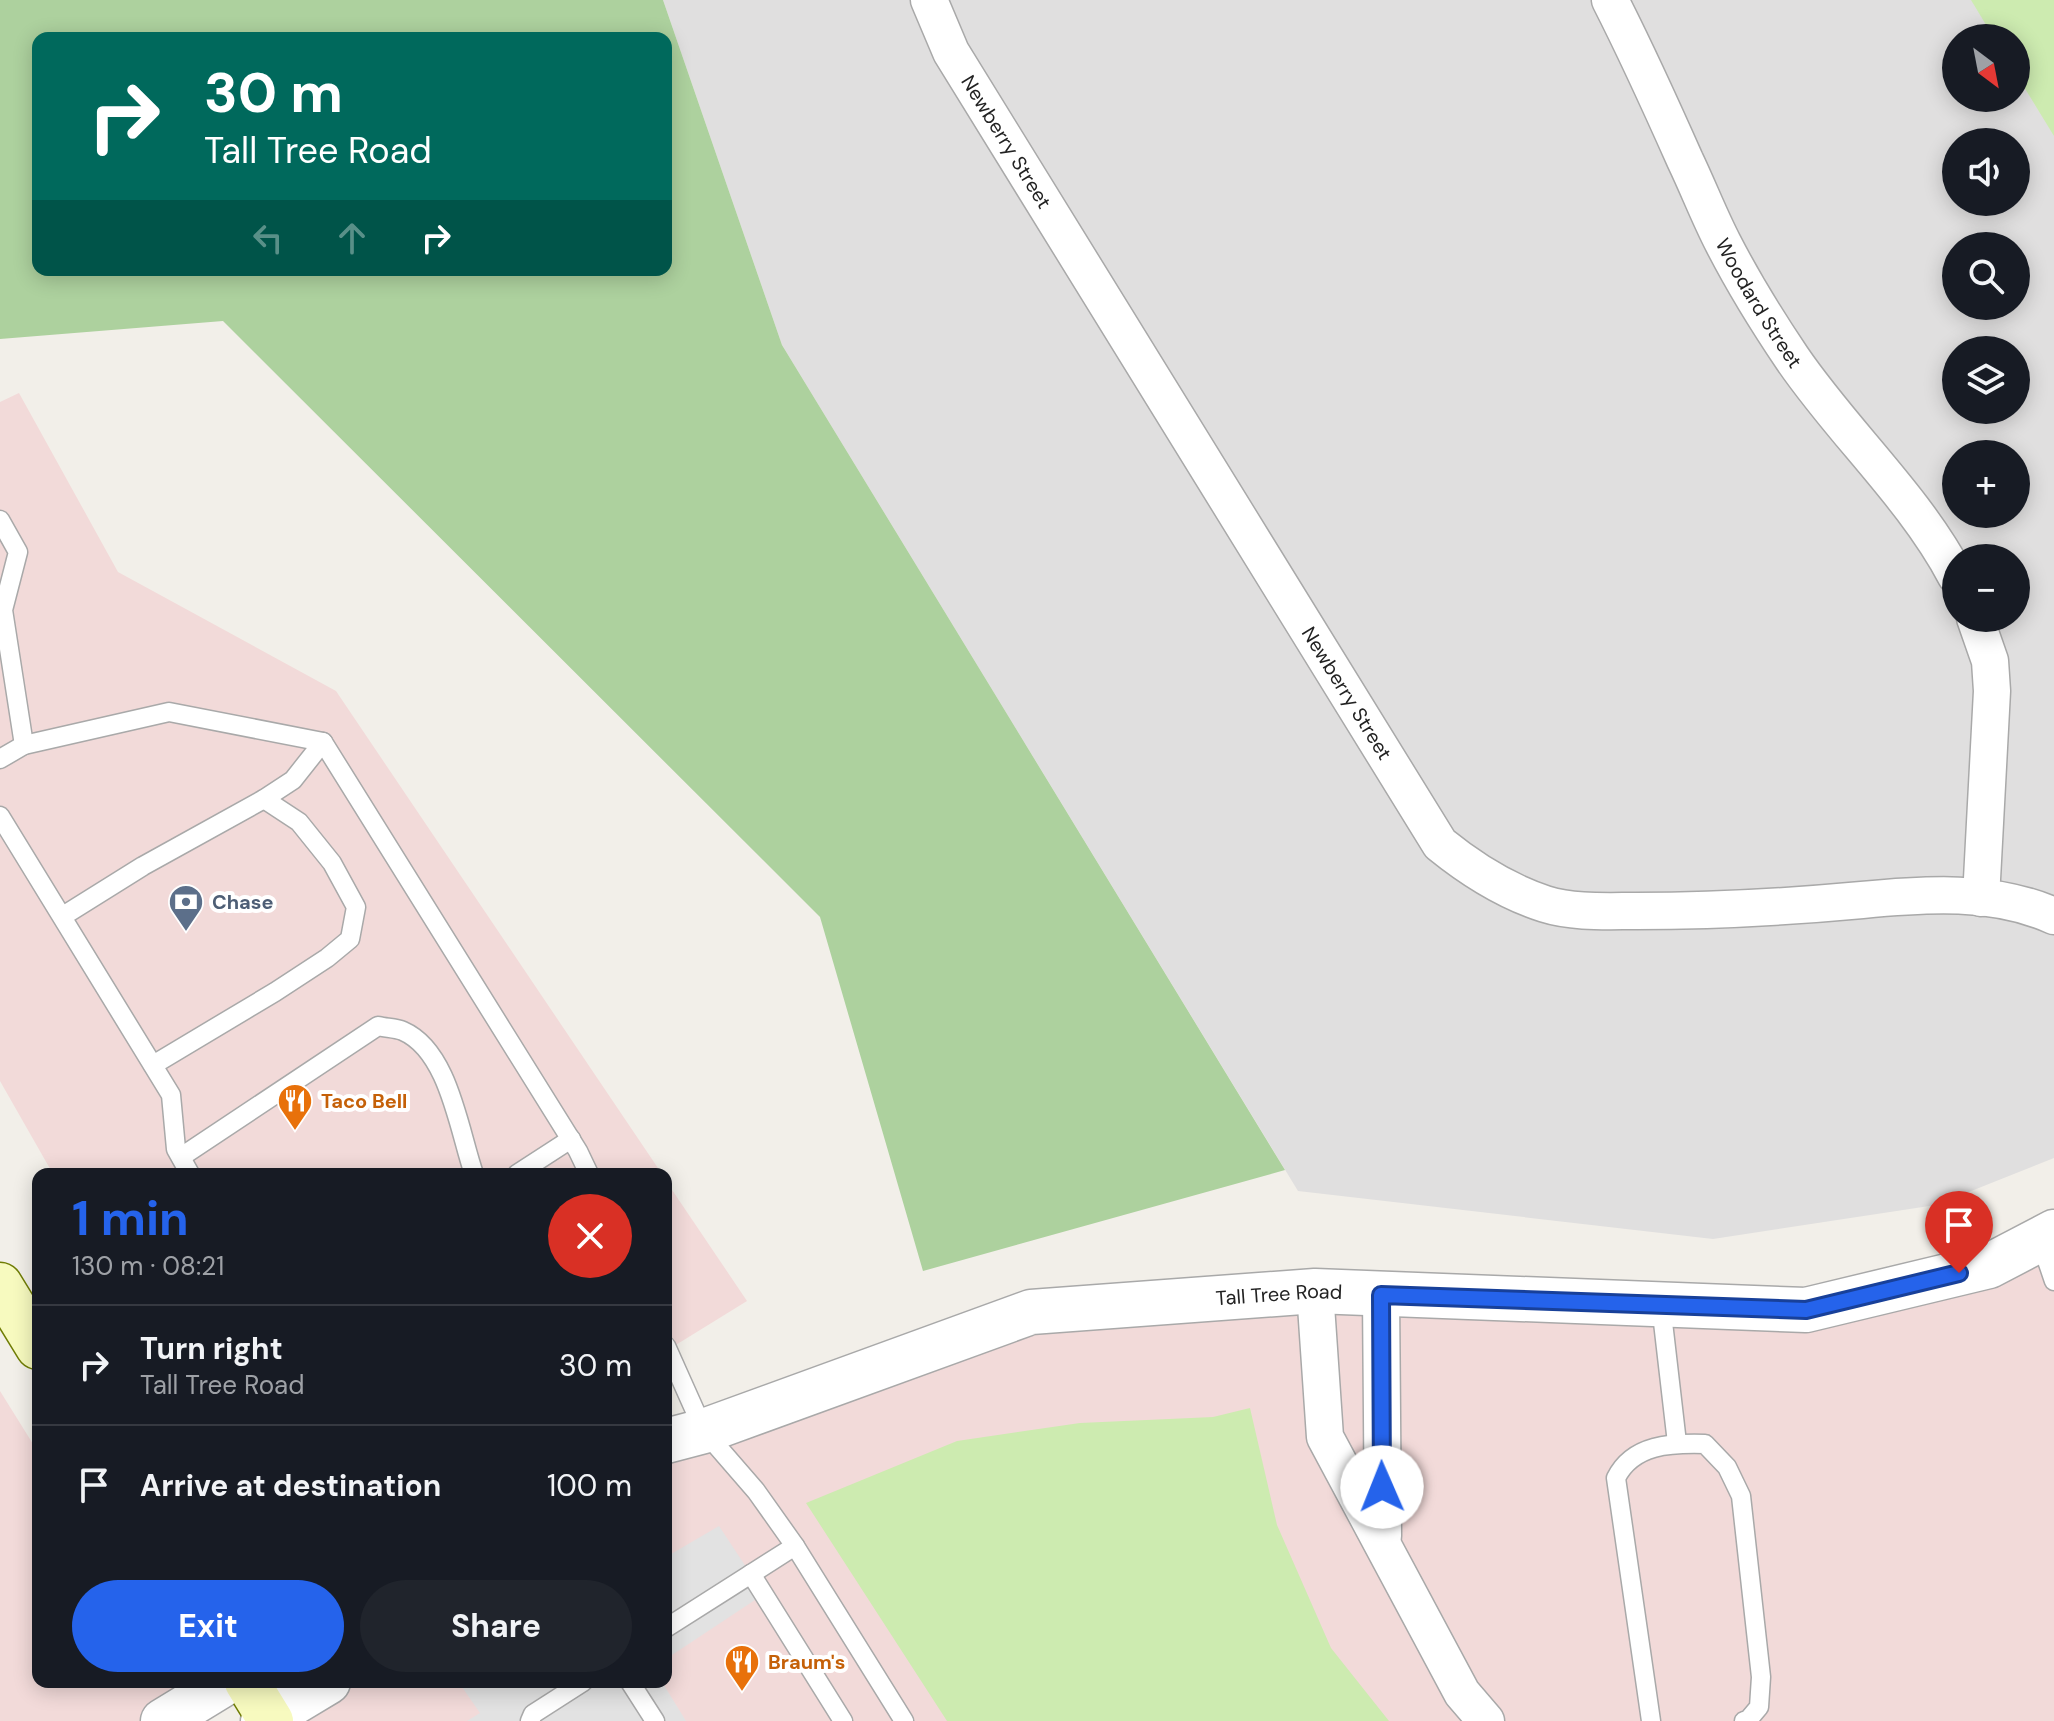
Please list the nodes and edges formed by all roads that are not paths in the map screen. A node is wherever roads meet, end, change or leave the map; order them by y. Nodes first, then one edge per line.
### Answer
1 (929, 0) edge
2 (1610, 0) edge
3 (0, 520) edge
4 (1942, 551) edge
5 (1, 611) edge
6 (1980, 632) edge
7 (323, 742) junction
8 (24, 745) junction
9 (0, 759) edge
10 (264, 799) junction
11 (0, 816) edge
12 (1981, 898) junction
13 (63, 916) junction
14 (2054, 916) edge
15 (153, 1065) junction
16 (571, 1139) junction
17 (181, 1157) junction
18 (187, 1168) edge
19 (472, 1168) edge
20 (526, 1168) edge
21 (586, 1168) edge
22 (2047, 1236) edge
23 (2054, 1281) edge
24 (0, 1285) edge
25 (1315, 1291) junction
26 (1381, 1295) junction
27 (1661, 1305) junction
28 (32, 1337) edge
29 (672, 1374) edge
30 (685, 1436) edge
31 (1677, 1443) junction
32 (672, 1454) edge
33 (1383, 1542) junction
34 (795, 1546) junction
35 (751, 1574) junction
36 (672, 1624) edge
37 (217, 1688) edge
38 (314, 1688) edge
39 (574, 1688) edge
40 (634, 1688) edge
41 (262, 1710) edge
42 (163, 1721) edge
43 (530, 1721) edge
44 (655, 1721) edge
45 (843, 1721) edge
46 (904, 1721) edge
47 (1486, 1721) edge
48 (1651, 1721) edge
49 (1744, 1721) edge

1 - 12 street, Newberry Street
2 - 4 street, Woodard Street
3 - 5 lane
5 - 8 lane
6 - 12 street
7 - 8 lane
7 - 10 lane
7 - 16 lane
8 - 9 lane
10 - 13 lane
10 - 15 lane
11 - 13 lane
12 - 14 street, Newberry Street
13 - 15 lane
15 - 17 lane
16 - 20 lane
16 - 21 lane
17 - 18 lane
17 - 19 lane
22 - 23 lane
22 - 27 street, Tall Tree Road
24 - 28 main road
25 - 26 street, Tall Tree Road
25 - 30 street, Tall Tree Road
25 - 33 street
26 - 27 street, Tall Tree Road
26 - 33 street
27 - 31 lane
29 - 30 lane
30 - 32 street, Tall Tree Road
30 - 34 lane
31 - 48 lane
31 - 49 lane
33 - 47 street
34 - 35 lane
34 - 46 lane
35 - 36 lane
35 - 45 lane
37 - 42 street
38 - 41 street
39 - 43 lane
40 - 44 lane

